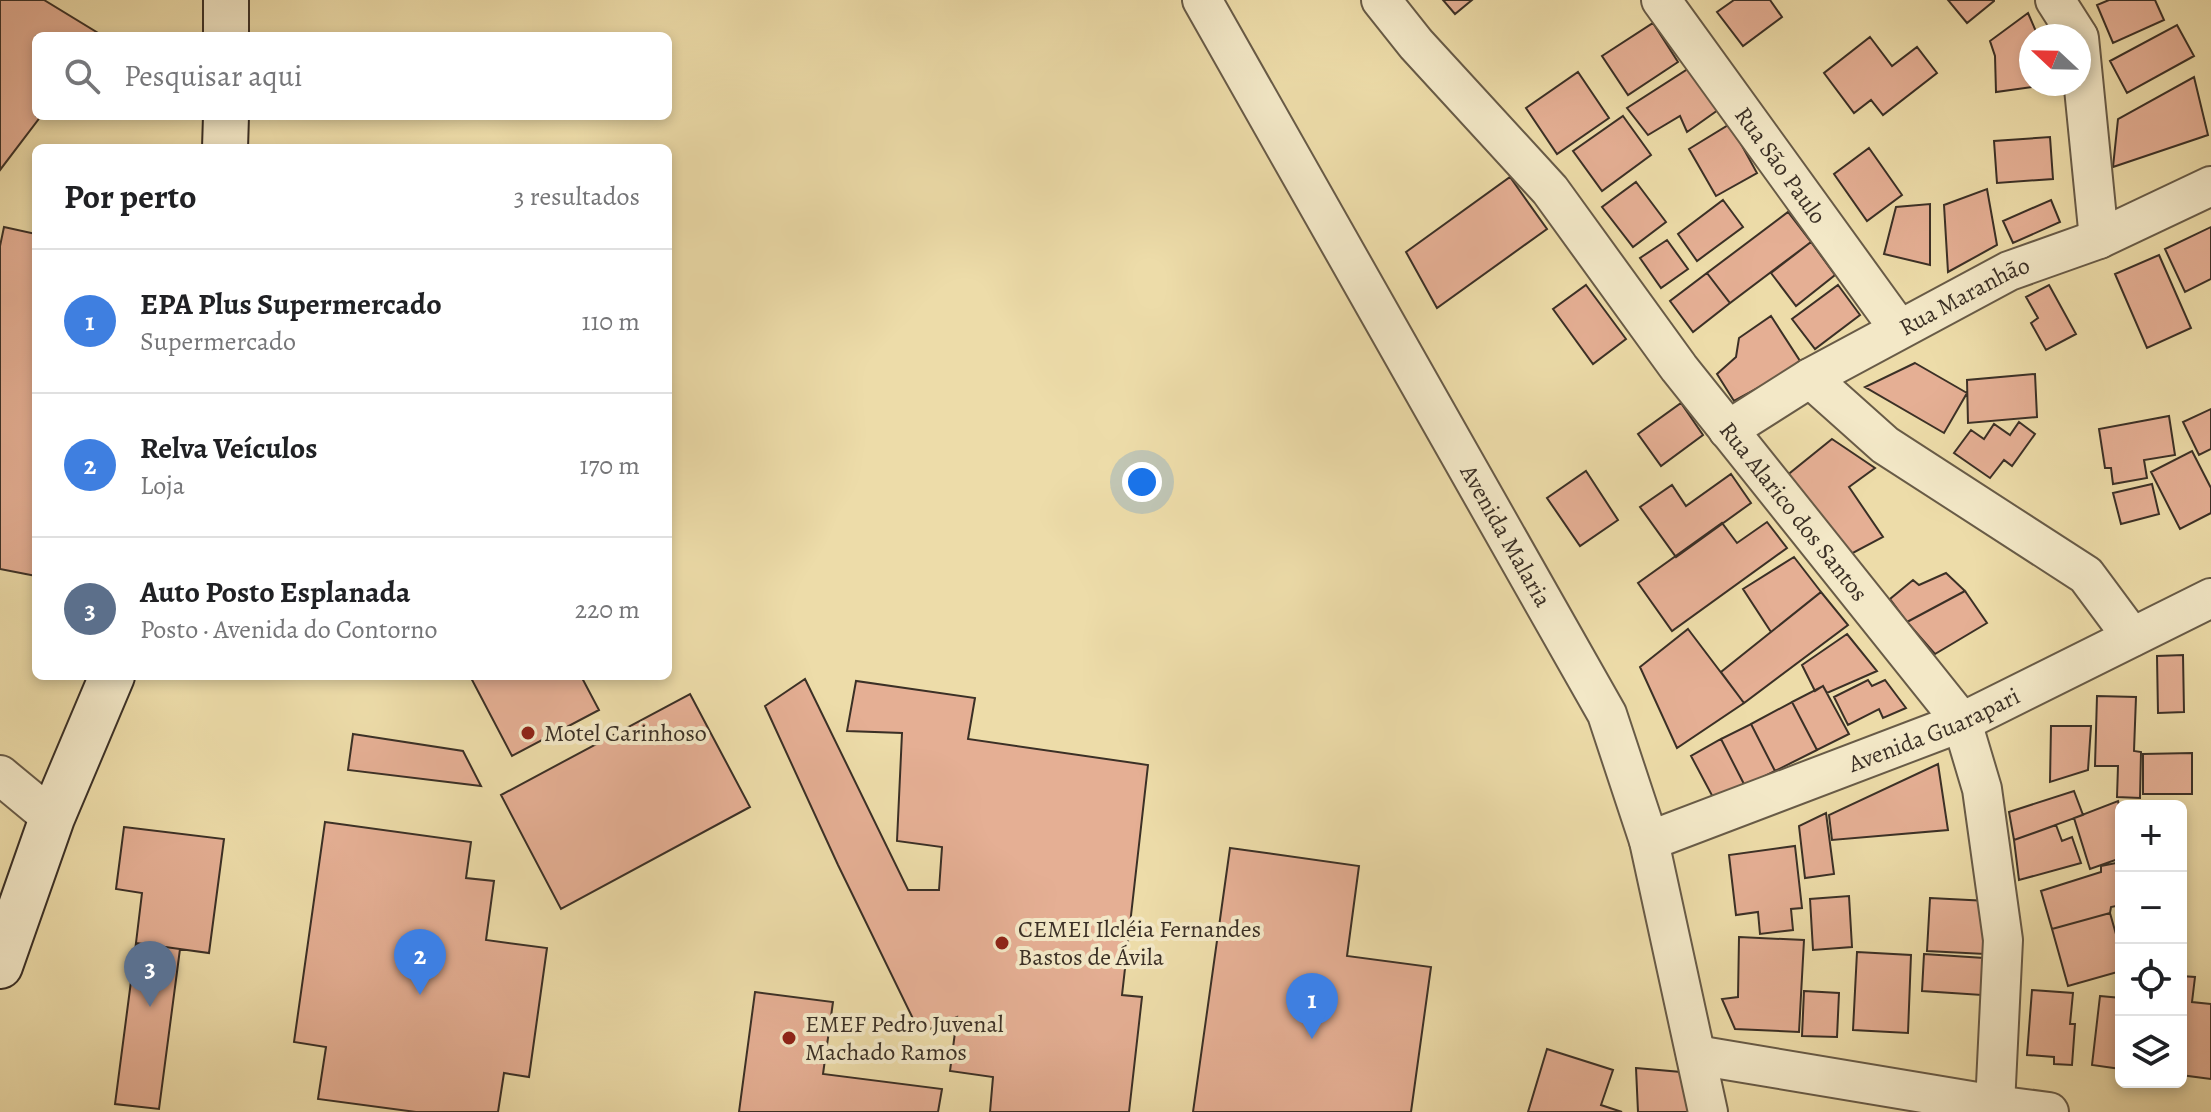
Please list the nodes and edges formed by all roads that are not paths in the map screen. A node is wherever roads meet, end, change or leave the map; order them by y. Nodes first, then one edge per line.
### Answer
1 (226, 0) edge
2 (1202, 0) edge
3 (1381, 0) edge
4 (1661, 0) edge
5 (2055, 0) edge
6 (2070, 24) edge
7 (226, 32) edge
8 (2084, 96) edge
9 (226, 120) edge
10 (225, 144) edge
11 (2211, 186) edge
12 (2099, 239) junction
13 (1899, 329) junction
14 (1810, 378) junction
15 (1728, 430) junction
16 (2211, 598) edge
17 (2132, 637) junction
18 (110, 680) edge
19 (1962, 722) junction
20 (0, 775) edge
21 (52, 818) junction
22 (1649, 841) junction
23 (0, 966) edge
24 (1696, 1055) junction
25 (1995, 1105) junction
26 (1708, 1112) edge
27 (2049, 1112) edge

1 - 7 main road
2 - 22 street, Avenida Malaria
3 - 15 street, Rua Alarico dos Santos
4 - 13 street, Rua São Paulo
5 - 6 street
8 - 12 street
9 - 10 main road
11 - 12 street, Rua Maranhão
12 - 13 street, Rua Maranhão
13 - 14 street, Rua Maranhão
14 - 15 street, Rua Maranhão
14 - 17 street
15 - 19 street, Rua Alarico dos Santos
16 - 17 street, Avenida Guarapari
17 - 19 street, Avenida Guarapari
18 - 21 main road
19 - 22 street, Avenida Guarapari
19 - 25 street, Rua Alarico dos Santos
20 - 21 street
21 - 23 main road
22 - 24 street, Avenida Malaria
24 - 25 street
24 - 26 street, Avenida Malaria
25 - 27 street

